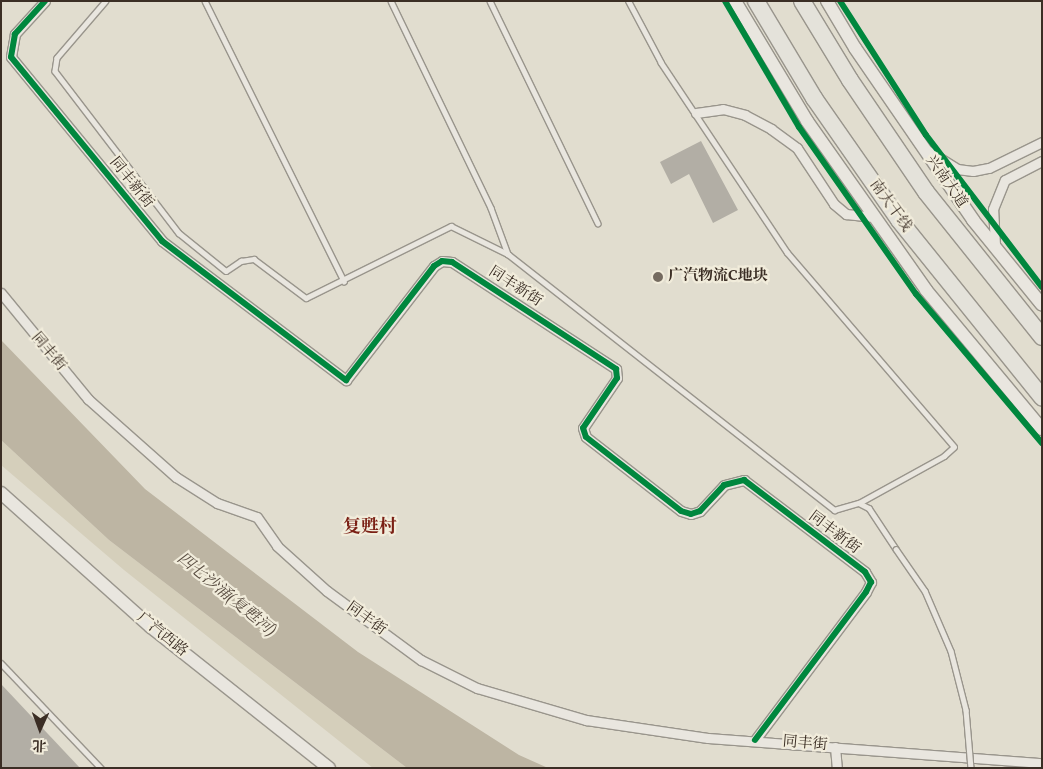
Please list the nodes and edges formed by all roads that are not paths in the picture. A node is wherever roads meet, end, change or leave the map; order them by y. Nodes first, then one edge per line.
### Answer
1 (45, 1) edge
2 (106, 1) edge
3 (205, 1) edge
4 (391, 1) edge
5 (490, 1) edge
6 (628, 1) edge
7 (735, 1) edge
8 (756, 1) edge
9 (802, 1) edge
10 (827, 1) edge
11 (696, 113) junction
12 (1042, 142) edge
13 (920, 144) junction
14 (1042, 161) edge
15 (874, 217) junction
16 (598, 224) dead end
17 (995, 248) junction
18 (508, 254) junction
19 (344, 280) junction
20 (1, 293) edge
21 (1042, 305) edge
22 (1042, 337) edge
23 (1042, 397) edge
24 (1042, 429) edge
25 (1, 493) edge
26 (859, 503) junction
27 (1, 663) edge
28 (755, 740) junction
29 (835, 747) junction
30 (1042, 763) edge
31 (101, 768) edge
32 (329, 768) edge
33 (837, 768) edge
34 (971, 768) edge

1 - 28 street, 同丰新街
2 - 19 lane
3 - 19 lane
4 - 18 lane
5 - 16 lane
6 - 11 lane
7 - 15 main road
8 - 23 highway, 南大干线
9 - 22 highway
10 - 13 main road, 兴南大道
11 - 15 street
11 - 26 lane
12 - 13 street
13 - 17 main road, 兴南大道
14 - 17 street
15 - 24 main road
17 - 21 main road, 兴南大道
18 - 19 lane
18 - 26 lane
20 - 28 street, 同丰街
25 - 32 main road, 广汽西路
26 - 34 lane, bridge
27 - 31 lane
28 - 29 street, 同丰街
29 - 30 street, 同丰街
29 - 33 street

